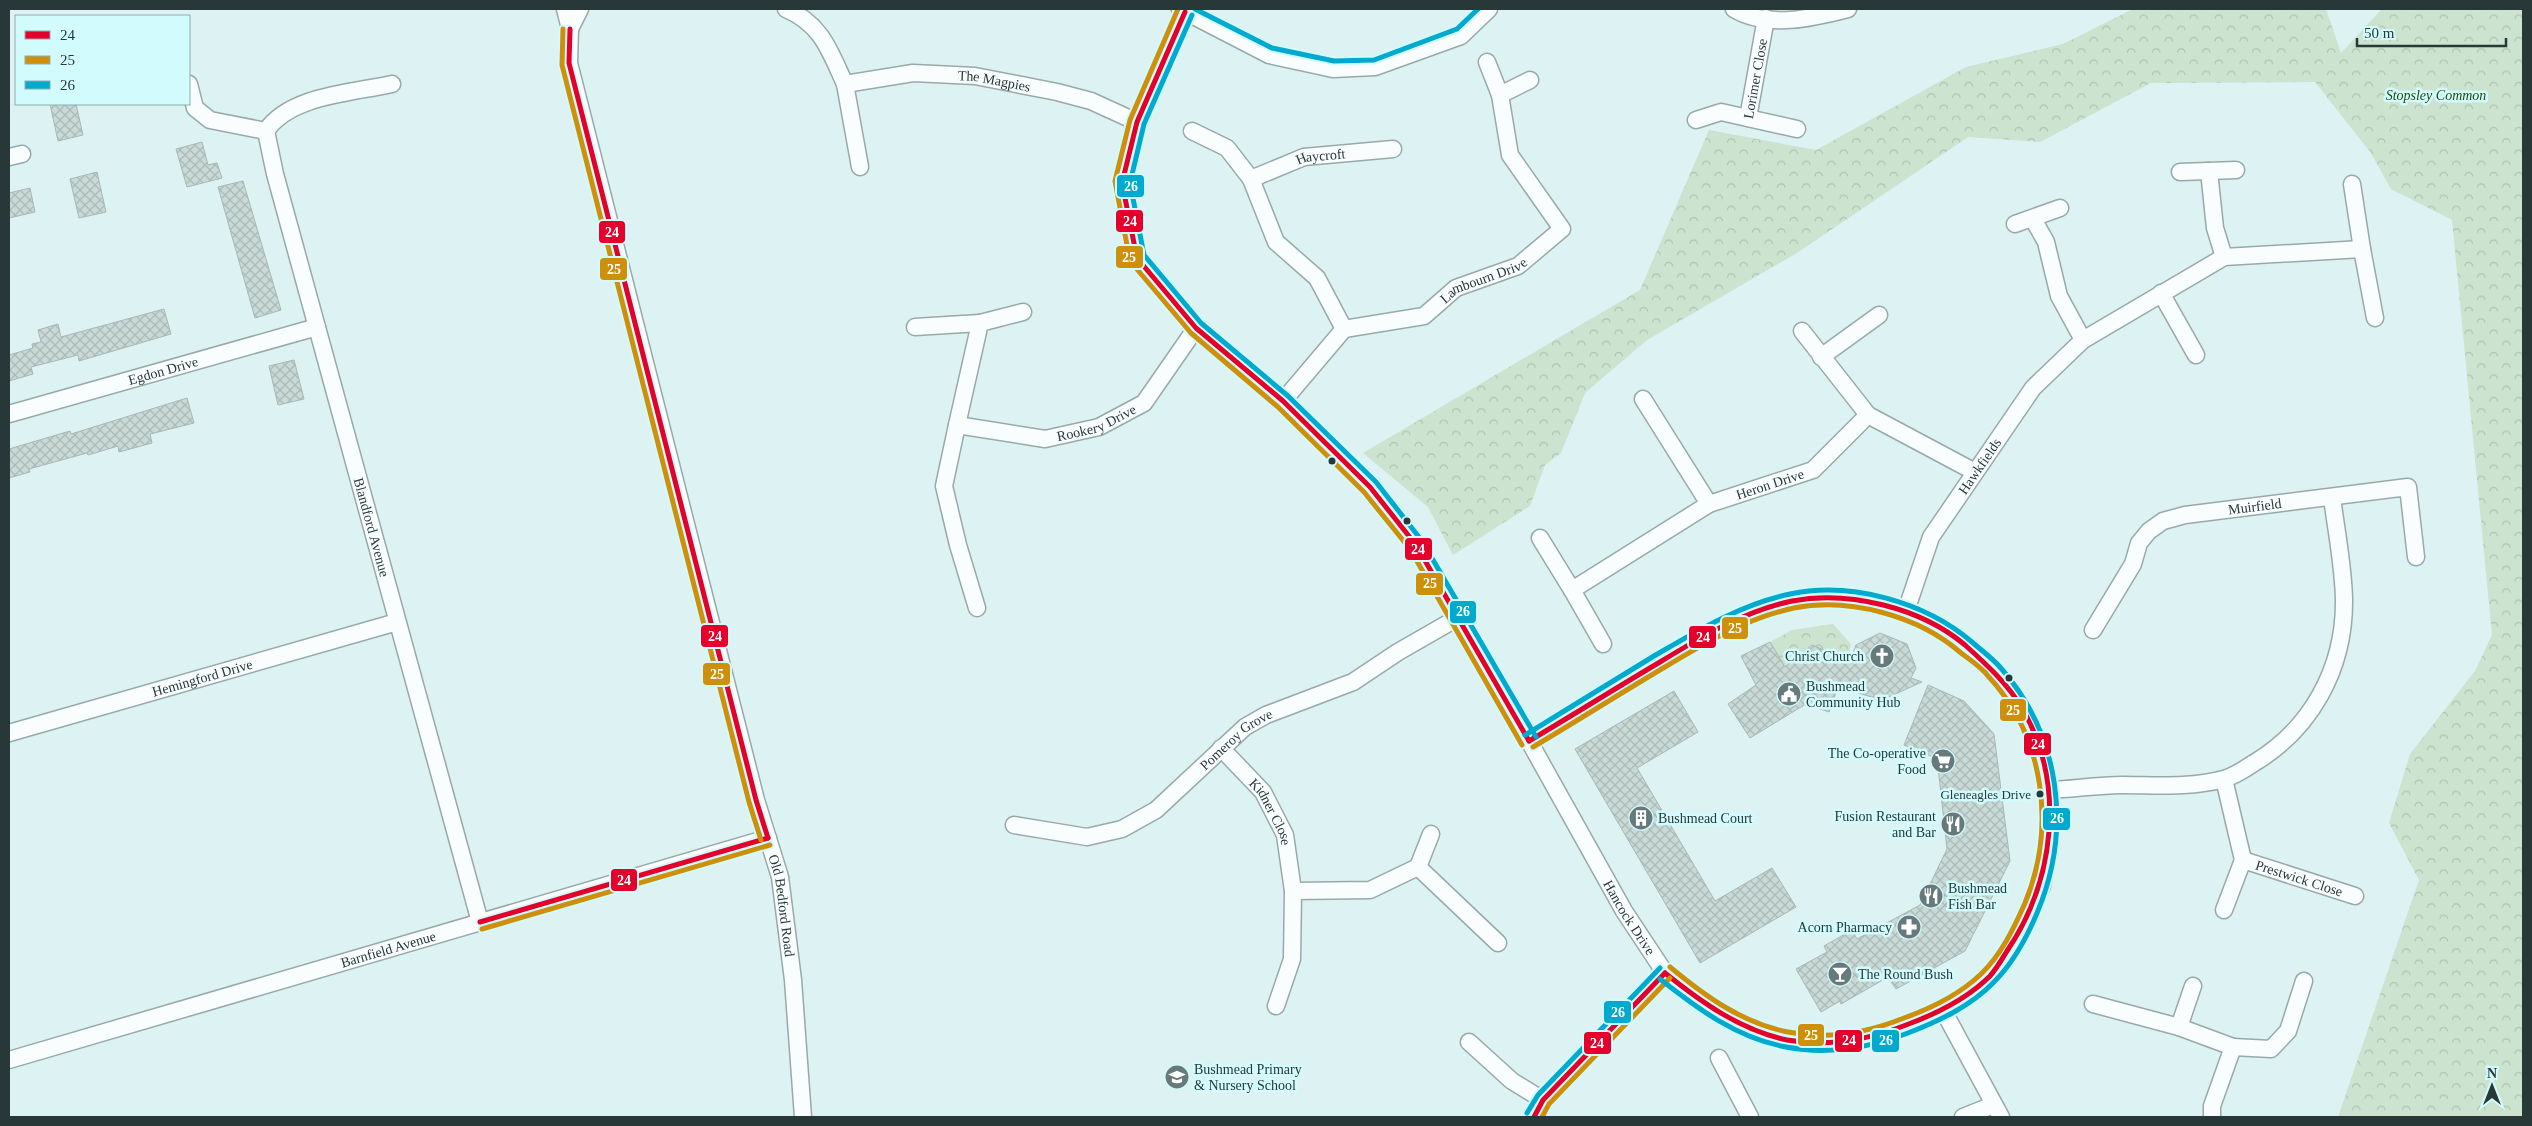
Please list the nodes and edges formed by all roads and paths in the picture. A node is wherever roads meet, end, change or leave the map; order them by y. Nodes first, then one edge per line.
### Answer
1 (565, 9) edge
2 (580, 9) edge
3 (786, 9) edge
4 (1489, 9) edge
5 (1734, 9) edge
6 (1848, 9) edge
7 (1183, 10) edge
8 (1766, 18) junction
9 (570, 29) junction
10 (1487, 62) dead end
11 (1530, 80) dead end
12 (392, 84) dead end
13 (845, 84) junction
14 (190, 88) edge
15 (1500, 95) junction
16 (1748, 118) junction
17 (1696, 120) dead end
18 (1137, 122) junction
19 (1797, 129) dead end
20 (266, 131) junction
21 (1192, 131) dead end
22 (1393, 149) dead end
23 (860, 166) dead end
24 (2236, 170) dead end
25 (2208, 171) junction
26 (2180, 172) dead end
27 (1251, 180) junction
28 (2352, 184) dead end
29 (2060, 208) dead end
30 (2033, 218) junction
31 (2015, 224) dead end
32 (2362, 249) junction
33 (2224, 257) junction
34 (2161, 293) junction
35 (1023, 312) dead end
36 (1879, 315) dead end
37 (2375, 318) dead end
38 (980, 322) junction
39 (317, 327) junction
40 (915, 328) dead end
41 (1196, 328) junction
42 (1344, 329) junction
43 (1802, 331) dead end
44 (2083, 340) junction
45 (2196, 355) dead end
46 (1821, 357) junction
47 (1643, 399) dead end
48 (1282, 401) junction
49 (9, 414) edge
50 (1868, 415) junction
51 (957, 426) junction
52 (1975, 472) junction
53 (2332, 497) junction
54 (1709, 504) junction
55 (1540, 538) dead end
56 (2416, 557) dead end
57 (1572, 590) junction
58 (977, 608) dead end
59 (1906, 611) junction
60 (1459, 617) junction
61 (397, 622) junction
62 (2093, 630) dead end
63 (1603, 644) dead end
64 (9, 733) edge
65 (1528, 741) junction
66 (1221, 748) junction
67 (2224, 778) junction
68 (2050, 790) junction
69 (1014, 825) dead end
70 (1431, 834) dead end
71 (768, 838) junction
72 (2243, 860) junction
73 (1418, 867) junction
74 (1293, 891) junction
75 (2355, 896) dead end
76 (2224, 910) dead end
77 (480, 922) junction
78 (1498, 943) dead end
79 (1665, 972) junction
80 (2304, 982) dead end
81 (2193, 986) dead end
82 (2093, 1004) dead end
83 (1276, 1006) dead end
84 (1944, 1010) junction
85 (2179, 1027) junction
86 (1469, 1042) dead end
87 (2233, 1047) junction
88 (1719, 1058) dead end
89 (9, 1060) edge
90 (1543, 1100) junction
91 (1997, 1111) edge
92 (803, 1117) edge
93 (1534, 1117) edge
94 (1750, 1117) edge
95 (1963, 1117) edge
96 (2212, 1117) edge

1 - 9 street, Old Bedford Road
2 - 9 street, Old Bedford Road
3 - 13 street
4 - 7 street
5 - 8 street, Lorimer Close
6 - 8 street, Lorimer Close
7 - 18 street, Hancock Drive
8 - 16 street, Lorimer Close
9 - 71 street, Old Bedford Road
10 - 15 street, Lambourn Drive
11 - 15 street
12 - 20 street
13 - 18 street, The Magpies
13 - 23 street
14 - 20 street
15 - 42 street, Lambourn Drive
16 - 17 street
16 - 19 street, Lorimer Close
18 - 41 street, Hancock Drive
20 - 39 street, Blandford Avenue
21 - 27 street
22 - 27 street, Haycroft
24 - 25 street
25 - 26 street
25 - 33 street
27 - 42 street
28 - 32 street
29 - 30 street
30 - 31 street
30 - 44 street
32 - 33 street, Hawkfields
32 - 37 street
33 - 34 street, Hawkfields
34 - 44 street, Hawkfields
34 - 45 street
35 - 38 street
36 - 46 street
38 - 40 street
38 - 51 street
39 - 49 street, Egdon Drive
39 - 61 street, Blandford Avenue
41 - 48 street, Hancock Drive
41 - 51 street, Rookery Drive
42 - 48 street
43 - 46 street
44 - 52 street, Hawkfields
46 - 50 street
47 - 54 street
48 - 60 street, Hancock Drive
50 - 52 street
50 - 54 street, Heron Drive
51 - 58 street
52 - 59 street, Hawkfields
53 - 56 street, Muirfield
53 - 62 street, Muirfield
53 - 67 street
54 - 57 street, Heron Drive
55 - 57 street
57 - 63 street
59 - 65 street, Hancock Drive
59 - 68 street, Hancock Drive
60 - 65 street, Hancock Drive
60 - 66 street, Pomeroy Grove
61 - 64 street, Hemingford Drive
61 - 77 street, Blandford Avenue
65 - 79 street, Hancock Drive
66 - 69 street, Pomeroy Grove
66 - 74 street, Kidner Close
67 - 68 street
67 - 72 street, Prestwick Close
68 - 84 street, Hancock Drive
70 - 73 street
71 - 77 street, Barnfield Avenue
71 - 92 street, Old Bedford Road
72 - 75 street, Prestwick Close
72 - 76 street, Prestwick Close
73 - 74 street
73 - 78 street
74 - 83 street, Kidner Close
77 - 89 street, Barnfield Avenue
79 - 84 street, Hancock Drive
79 - 90 street
80 - 87 street
81 - 85 street
82 - 85 street
84 - 91 street
85 - 87 street
86 - 90 street
87 - 96 street
88 - 94 street
90 - 93 street
91 - 95 street

